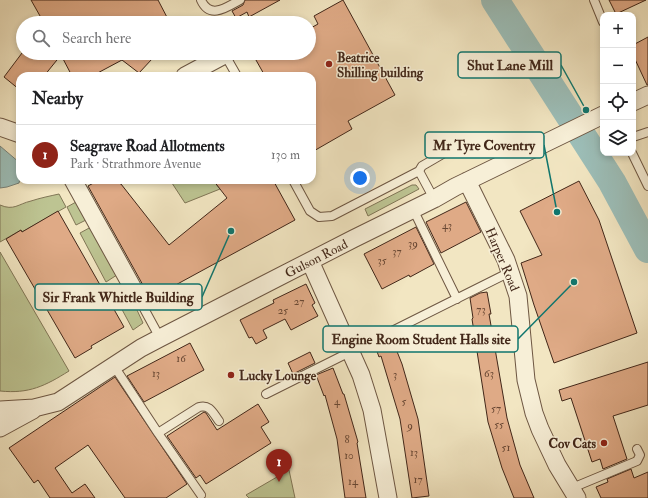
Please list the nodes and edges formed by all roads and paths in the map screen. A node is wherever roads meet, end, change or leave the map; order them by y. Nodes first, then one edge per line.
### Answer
1 (201, 0) edge
2 (240, 0) edge
3 (594, 0) edge
4 (600, 15) edge
5 (215, 60) edge
6 (229, 60) edge
7 (192, 72) edge
8 (234, 72) edge
9 (648, 95) edge
10 (636, 101) edge
11 (600, 116) edge
12 (0, 127) edge
13 (648, 132) edge
14 (16, 133) edge
15 (636, 136) edge
16 (465, 141) dead end
17 (633, 156) edge
18 (419, 171) junction
19 (467, 181) junction
20 (75, 184) edge
21 (295, 184) edge
22 (648, 186) edge
23 (434, 199) junction
24 (413, 210) junction
25 (310, 261) junction
26 (510, 272) junction
27 (135, 292) joint
28 (458, 299) junction
29 (160, 338) junction
30 (351, 352) junction
31 (114, 366) junction
32 (266, 394) dead end
33 (34, 408) junction
34 (0, 410) edge
35 (219, 421) dead end
36 (0, 428) edge
37 (158, 433) junction
38 (637, 450) dead end
39 (575, 493) edge
40 (201, 494) dead end
41 (388, 498) edge

1 - 2 lane
3 - 4 lane
5 - 7 street
6 - 8 lane
9 - 10 street
11 - 19 street, Gulson Road
12 - 14 street
13 - 15 lane
16 - 18 lane
17 - 22 lane
18 - 21 lane
18 - 23 lane
19 - 23 street, Gulson Road
19 - 26 street, Harper Road
20 - 27 street
23 - 24 street, Gulson Road
24 - 25 street, Gulson Road
24 - 28 lane
25 - 29 street, Gulson Road
25 - 30 street
26 - 28 lane
26 - 39 street, Harper Road
27 - 29 lane
28 - 30 lane
29 - 31 street, Gulson Road
30 - 32 lane
30 - 41 street
31 - 33 street, Gulson Road
31 - 37 lane
33 - 34 street, Gulson Road
33 - 36 street, Gulson Road
35 - 37 lane
37 - 40 lane
38 - 39 lane

